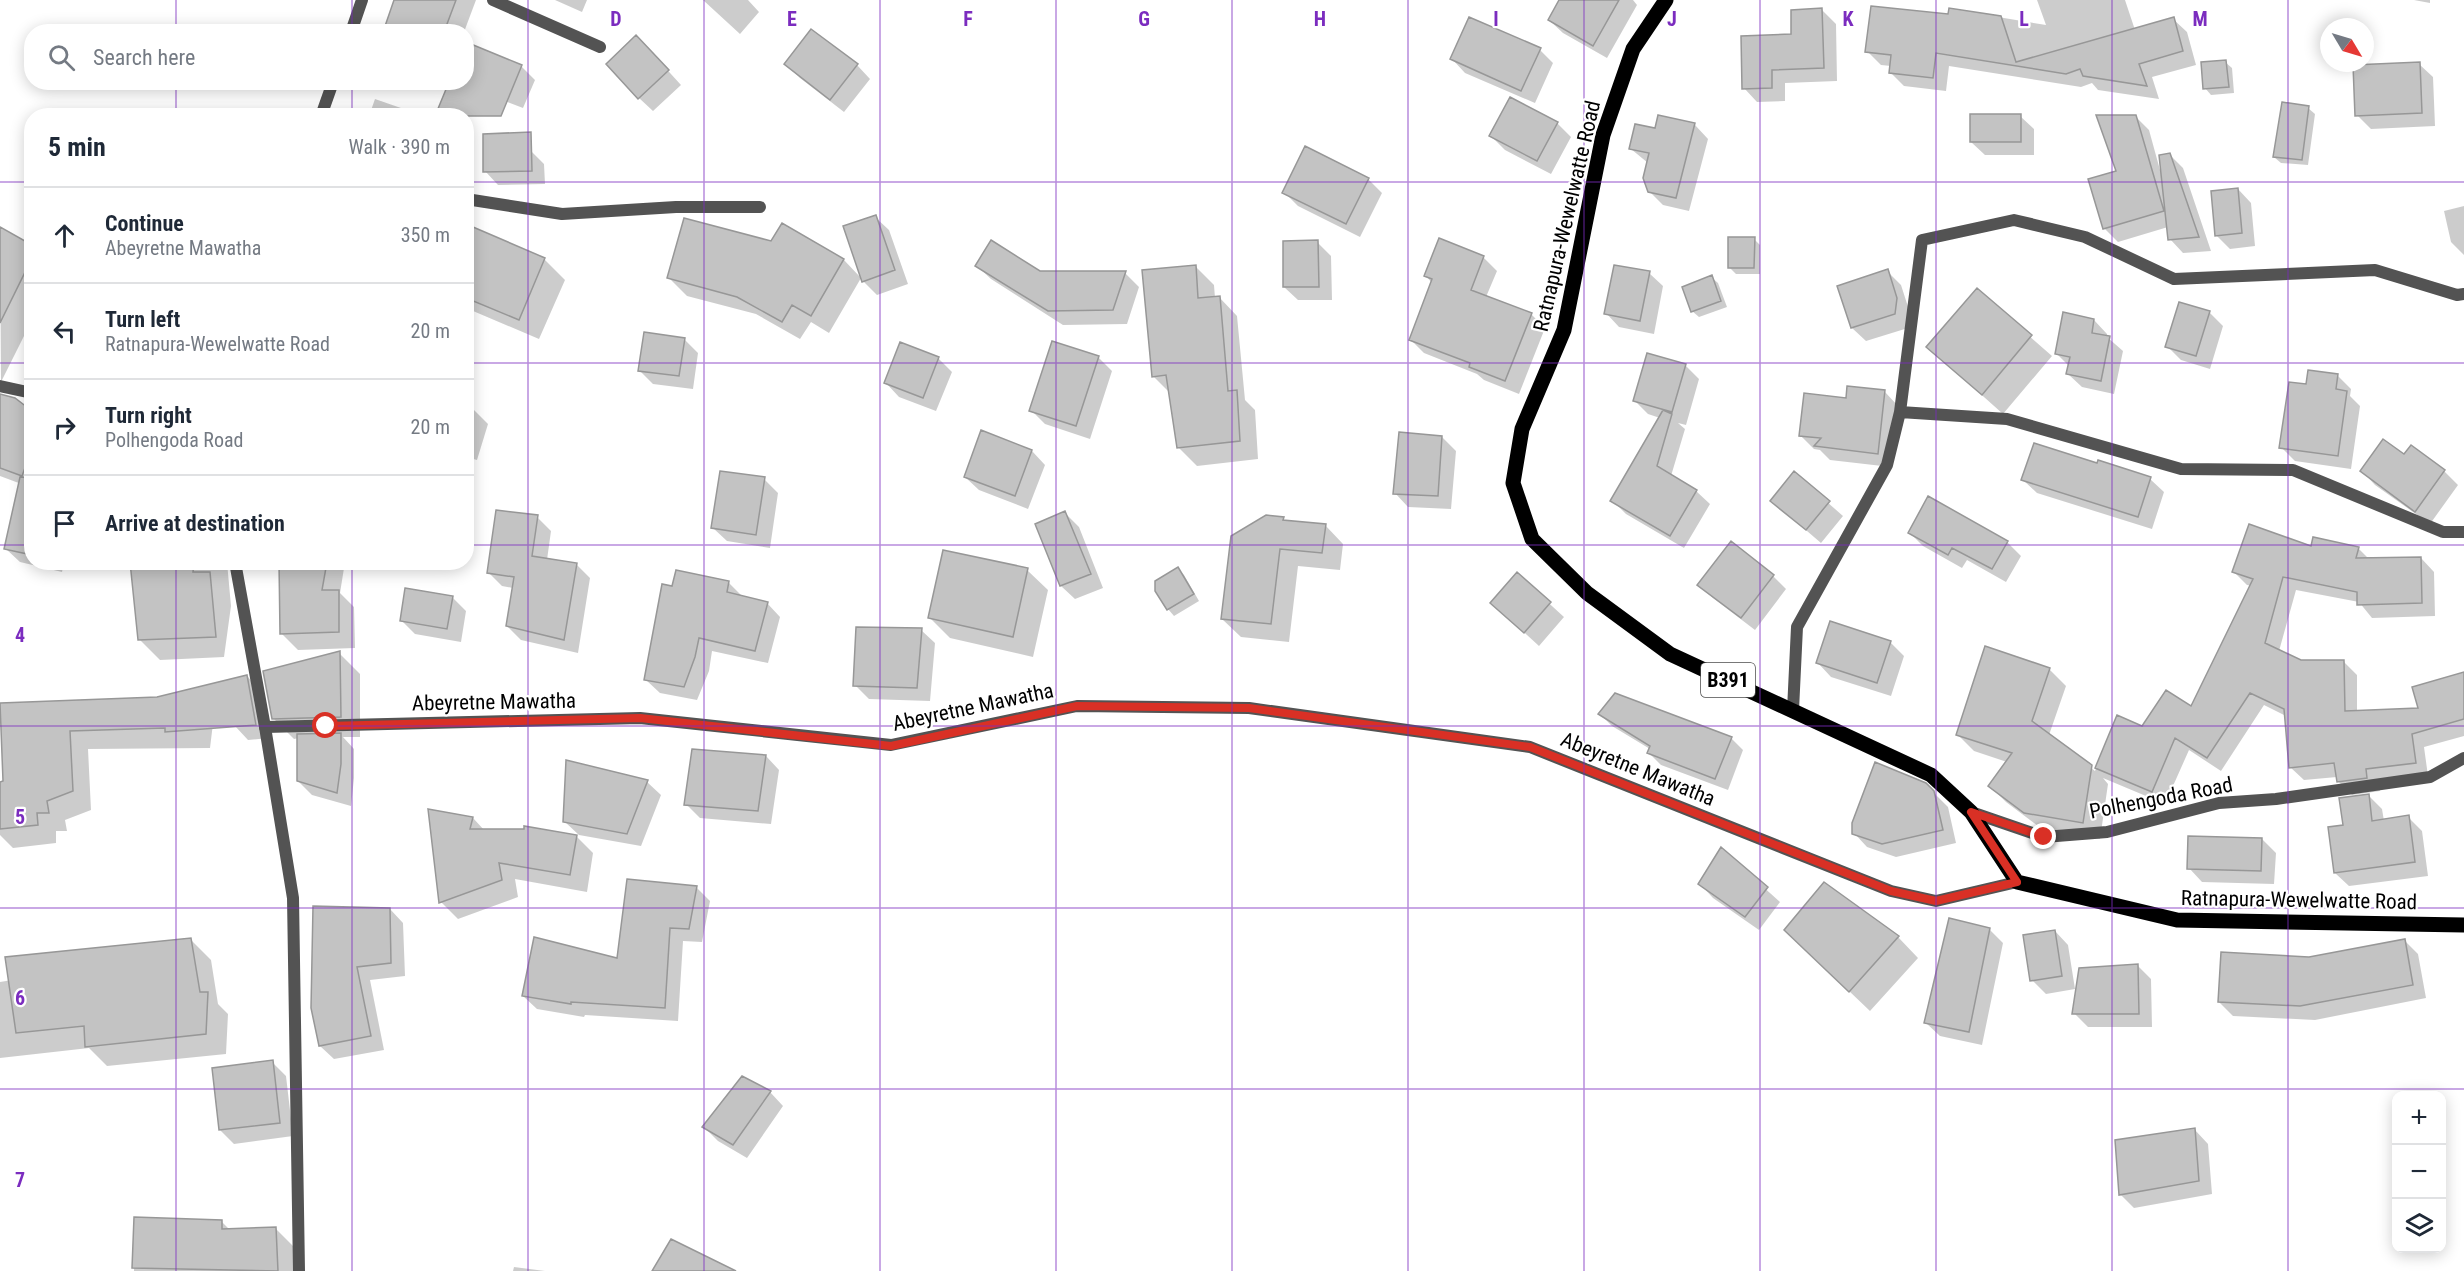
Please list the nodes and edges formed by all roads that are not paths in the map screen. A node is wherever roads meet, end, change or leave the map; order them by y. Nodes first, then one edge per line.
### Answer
1 (362, 0) edge
2 (493, 0) edge
3 (1666, 0) edge
4 (354, 24) edge
5 (600, 47) dead end
6 (330, 90) edge
7 (324, 108) edge
8 (474, 200) edge
9 (760, 207) dead end
10 (2464, 294) edge
11 (0, 386) edge
12 (24, 391) edge
13 (1900, 412) junction
14 (2464, 532) edge
15 (236, 570) edge
16 (1793, 710) junction
17 (265, 727) junction
18 (2464, 758) edge
19 (1971, 812) junction
20 (2017, 882) junction
21 (2464, 925) edge
22 (299, 1271) edge

1 - 4 street
2 - 5 street
3 - 16 main road, Ratnapura-Wewelwatte Road / B391
6 - 7 street
8 - 9 street
10 - 13 street
11 - 12 street
13 - 14 street
13 - 16 street
15 - 17 street
16 - 19 main road, Ratnapura-Wewelwatte Road / B391
17 - 20 street, Abeyretne Mawatha
17 - 22 street
18 - 19 street, Polhengoda Road
19 - 20 main road, Ratnapura-Wewelwatte Road / B391
20 - 21 main road, Ratnapura-Wewelwatte Road

